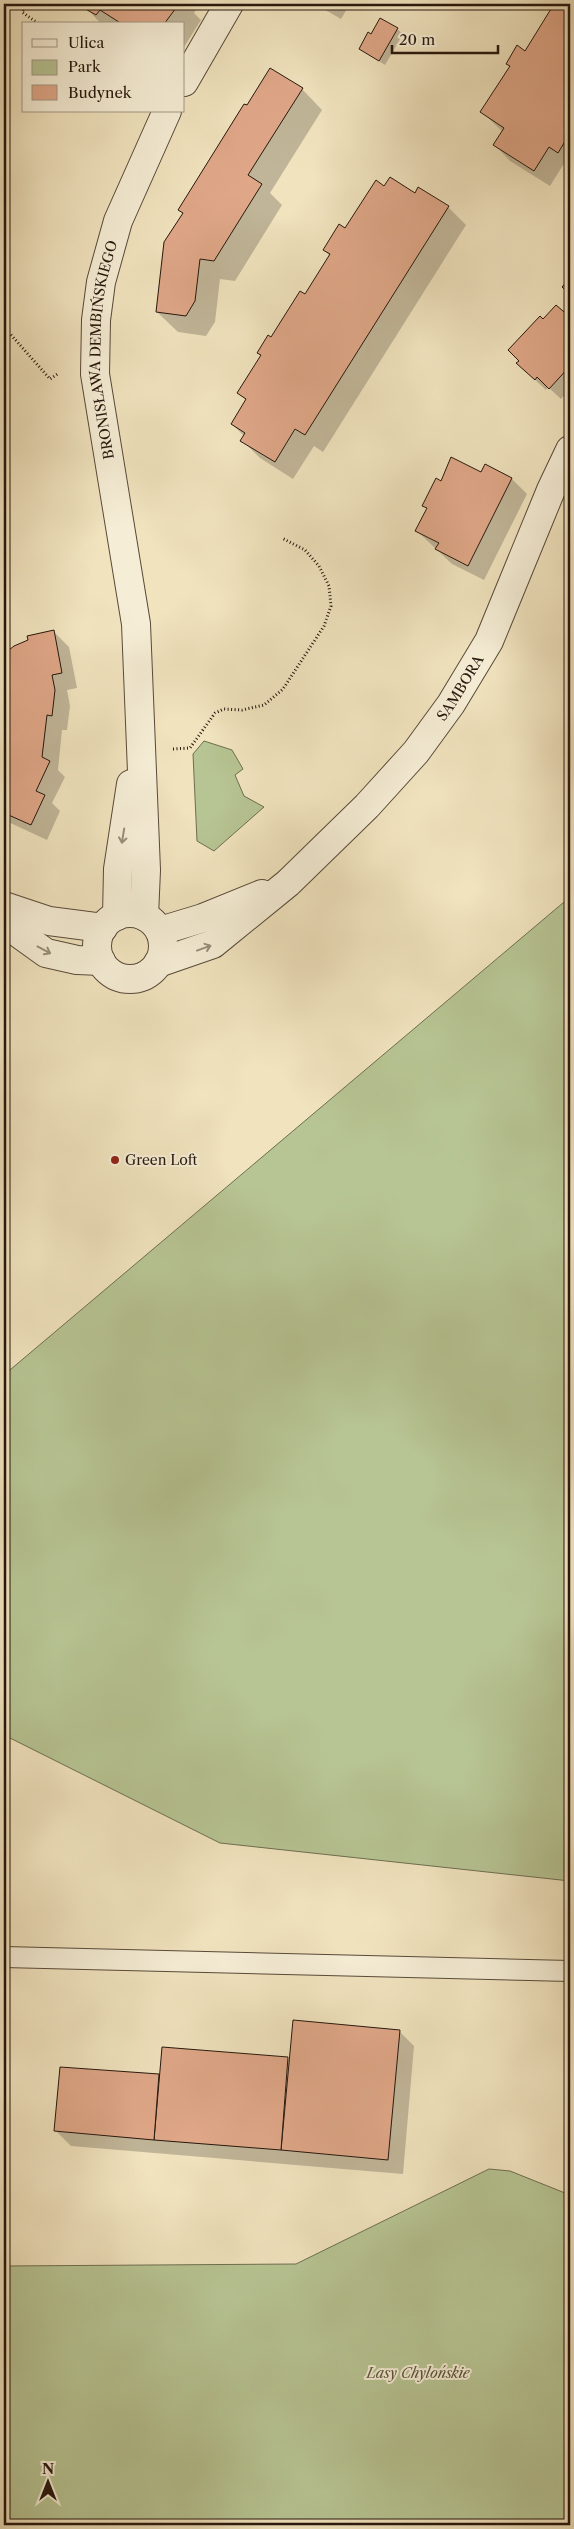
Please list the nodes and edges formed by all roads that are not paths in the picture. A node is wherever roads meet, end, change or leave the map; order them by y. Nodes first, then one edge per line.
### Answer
1 (229, 4) edge
2 (185, 80) edge
3 (167, 112) edge
4 (570, 450) edge
5 (140, 718) junction
6 (288, 883) junction
7 (4, 906) edge
8 (110, 922) junction
9 (4, 923) edge
10 (152, 924) junction
11 (101, 961) junction
12 (158, 963) junction
13 (4, 1957) edge
14 (570, 1971) edge

1 - 2 street
3 - 5 street, BRONISŁAWA DEMBIŃSKIEGO
4 - 6 street, SAMBORA
5 -> 8 street, BRONISŁAWA DEMBIŃSKIEGO
5 - 10 street, BRONISŁAWA DEMBIŃSKIEGO
6 - 10 street, SAMBORA
12 -> 6 street, SAMBORA
7 - 8 street, SAMBORA
8 - 10 street, SAMBORA
8 - 11 street
9 -> 11 street
10 - 12 street
11 - 12 street, SAMBORA
13 - 14 lane

